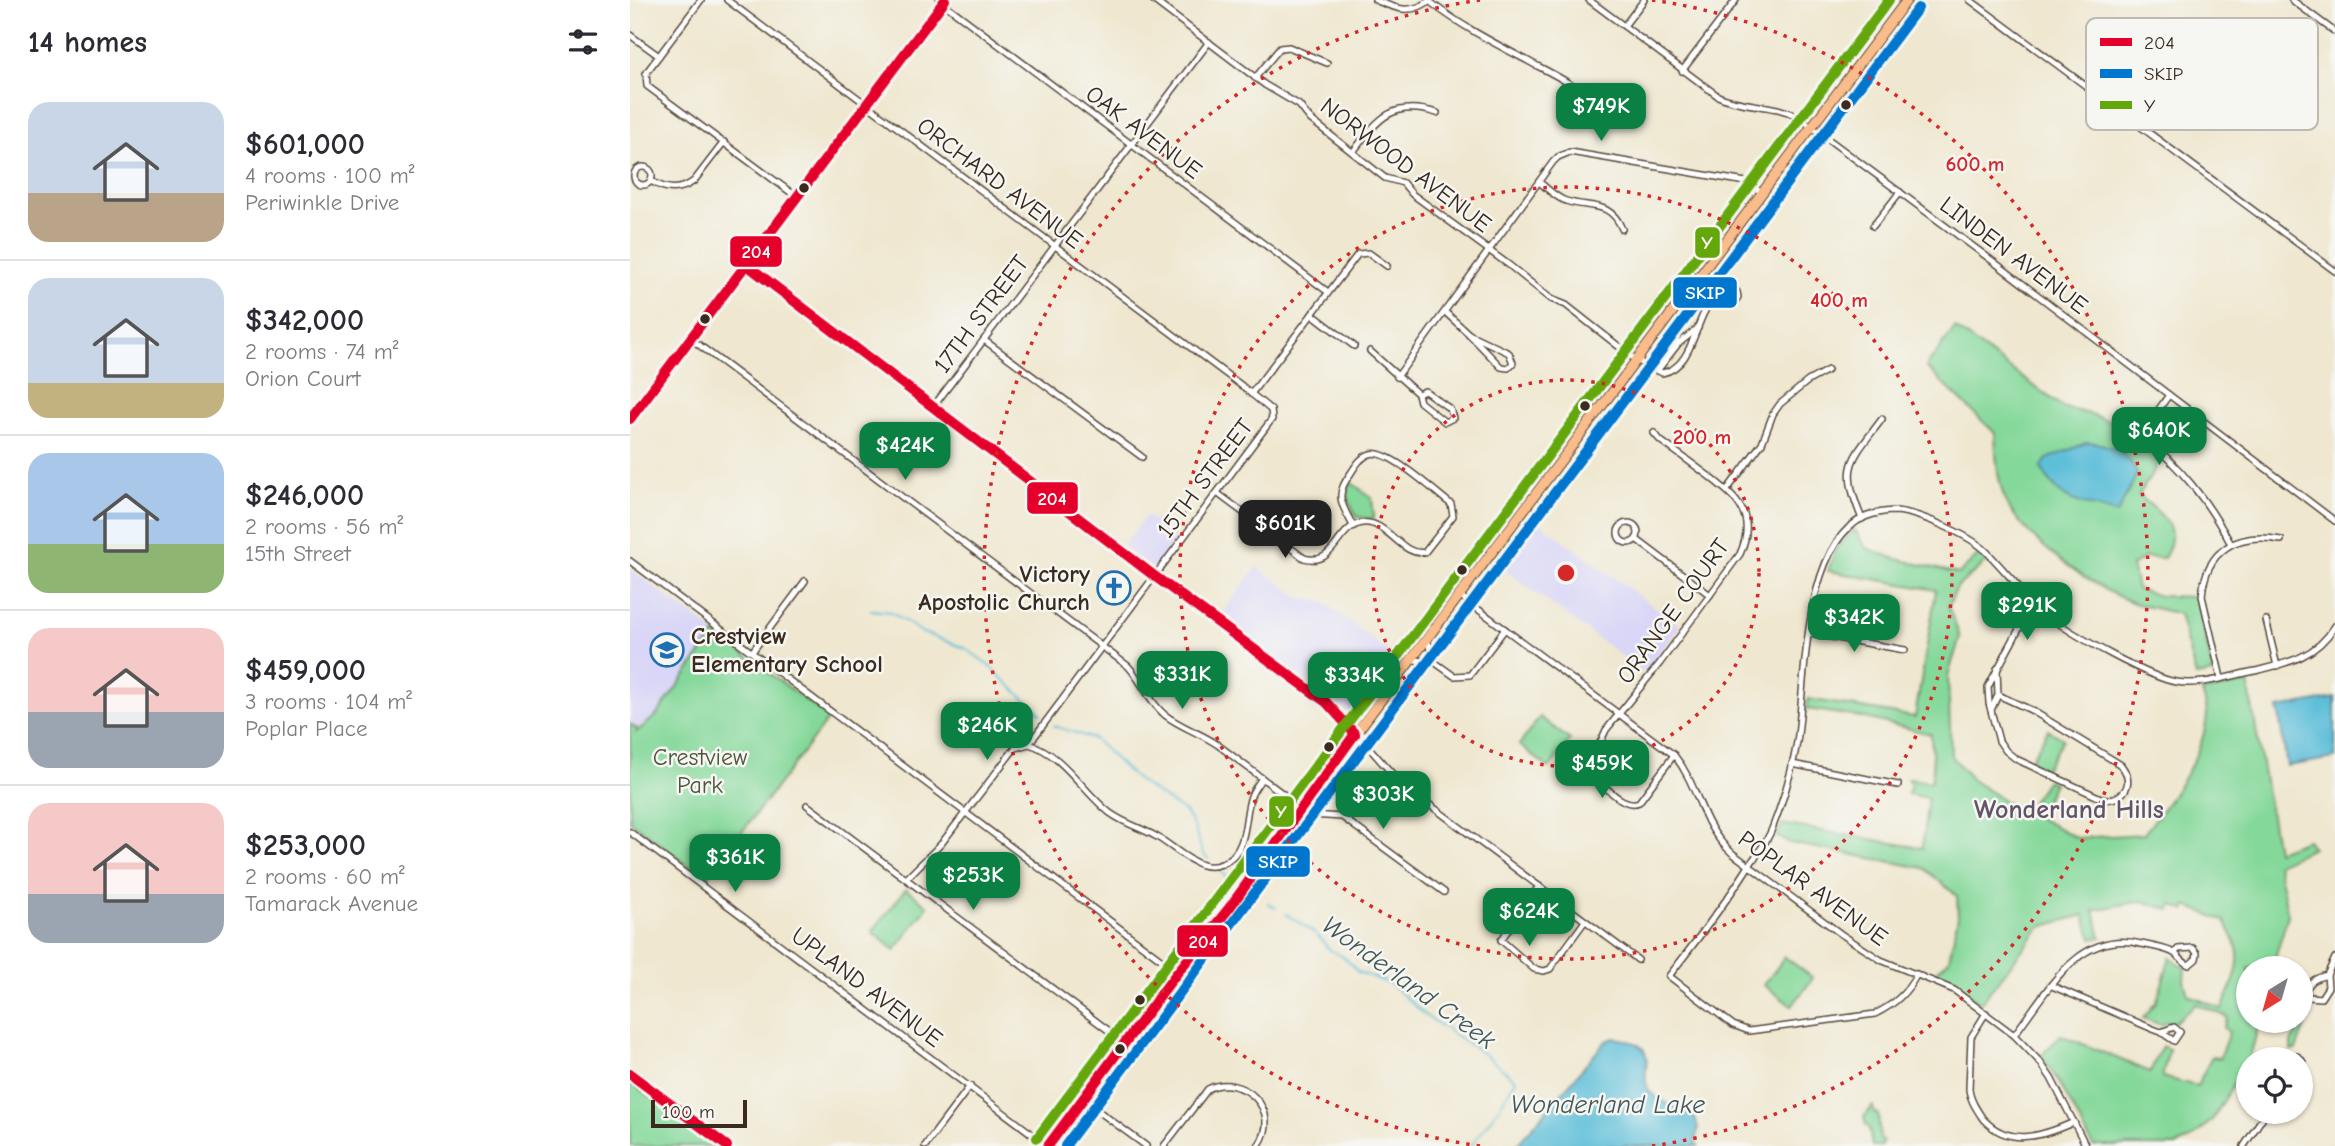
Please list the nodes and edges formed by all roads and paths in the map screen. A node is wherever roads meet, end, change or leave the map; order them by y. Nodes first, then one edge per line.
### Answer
1 (701, 0) edge
2 (727, 0) edge
3 (1153, 0) edge
4 (1375, 0) edge
5 (1589, 0) edge
6 (1644, 0) edge
7 (1736, 0) edge
8 (1907, 0) edge
9 (1970, 0) edge
10 (2292, 0) edge
11 (942, 1) edge
12 (1430, 1) edge
13 (2316, 18) edge
14 (2318, 19) edge
15 (1624, 26) junction
16 (2335, 32) edge
17 (630, 35) edge
18 (1209, 42) junction
19 (659, 56) junction
20 (1327, 62) dead end
21 (1682, 71) junction
22 (1255, 78) junction
23 (2086, 86) edge
24 (1591, 103) dead end
25 (867, 104) junction
26 (1437, 113) dead end
27 (1811, 128) junction
28 (2145, 130) edge
29 (724, 142) junction
30 (1132, 145) junction
31 (1353, 152) junction
32 (651, 181) dead end
33 (1539, 182) junction
34 (1761, 192) junction
35 (1900, 192) junction
36 (797, 197) junction
37 (1874, 226) dead end
38 (1622, 229) dead end
39 (1054, 246) junction
40 (1489, 251) junction
41 (747, 265) junction
42 (1387, 266) dead end
43 (2335, 271) edge
44 (1328, 292) junction
45 (1713, 300) junction
46 (1445, 312) junction
47 (1312, 314) junction
48 (1699, 327) junction
49 (1469, 334) junction
50 (691, 339) junction
51 (984, 340) junction
52 (1354, 346) dead end
53 (1370, 351) dead end
54 (1636, 360) junction
55 (1828, 370) dead end
56 (1657, 371) junction
57 (1396, 377) junction
58 (1251, 394) junction
59 (1418, 394) junction
60 (2169, 395) junction
61 (933, 407) junction
62 (630, 419) edge
63 (1882, 419) dead end
64 (1654, 433) dead end
65 (1142, 457) dead end
66 (1727, 490) junction
67 (1217, 493) junction
68 (1862, 519) junction
69 (2335, 521) edge
70 (1353, 526) junction
71 (1636, 539) dead end
72 (2281, 540) dead end
73 (2231, 544) junction
74 (630, 561) edge
75 (1153, 575) junction
76 (805, 581) dead end
77 (1710, 594) junction
78 (1459, 595) junction
79 (2034, 603) junction
80 (2266, 620) dead end
81 (2335, 626) edge
82 (1505, 629) junction
83 (1809, 633) junction
84 (1427, 638) junction
85 (1102, 646) junction
86 (1905, 650) dead end
87 (752, 652) junction
88 (1410, 660) junction
89 (1433, 661) junction
90 (2277, 666) junction
91 (1997, 669) junction
92 (2221, 678) junction
93 (1998, 695) junction
94 (1991, 710) junction
95 (1618, 712) junction
96 (1356, 734) junction
97 (1029, 744) junction
98 (1674, 755) junction
99 (1792, 764) junction
100 (1262, 778) junction
101 (1898, 785) dead end
102 (807, 805) dead end
103 (1301, 808) junction
104 (965, 812) junction
105 (630, 832) edge
106 (1749, 866) junction
107 (907, 878) junction
108 (1538, 886) junction
109 (1444, 892) dead end
110 (1585, 921) junction
111 (2175, 953) dead end
112 (2335, 958) edge
113 (1638, 960) dead end
114 (1178, 972) junction
115 (1917, 974) junction
116 (2327, 975) junction
117 (2052, 986) junction
118 (1986, 1013) junction
119 (2161, 1032) dead end
120 (2014, 1035) junction
121 (1124, 1042) junction
122 (630, 1074) edge
123 (970, 1086) junction
124 (1082, 1099) junction
125 (2074, 1122) junction
126 (2258, 1124) edge
127 (727, 1146) edge
128 (925, 1146) edge
129 (1048, 1146) edge
130 (1146, 1146) edge
131 (1164, 1146) edge
132 (1258, 1146) edge
133 (2086, 1146) edge
134 (2244, 1146) edge

1 - 19 street
2 - 25 street, ORCHARD AVENUE
3 - 18 street, NORWOOD AVENUE
4 - 12 street
5 - 15 street, LINDEN AVENUE
6 - 15 street
7 - 21 street
8 - 27 main road
9 - 23 street
10 - 13 street
11 - 25 street
11 - 30 street, OAK AVENUE
12 - 24 street
14 - 16 street
15 - 21 street, LINDEN AVENUE
17 - 19 street
18 - 22 street, NORWOOD AVENUE
18 - 30 street, 17TH STREET
19 - 29 street
20 - 22 street
21 - 27 street, LINDEN AVENUE
22 - 31 street, NORWOOD AVENUE
25 - 36 street
25 - 39 street, ORCHARD AVENUE
26 - 31 street
27 - 34 main road
27 - 35 street, LINDEN AVENUE
28 - 43 street
29 - 32 street
29 - 36 street
30 - 39 street, 17TH STREET
30 - 44 street, OAK AVENUE
31 - 40 street, NORWOOD AVENUE
33 - 34 street
33 - 38 street
33 - 40 street
34 - 54 main road
35 - 37 street
35 - 60 street, LINDEN AVENUE
36 - 41 street
39 - 51 street, 17TH STREET
39 - 58 street, ORCHARD AVENUE
40 - 46 street
40 - 54 street, NORWOOD AVENUE
41 - 50 street
41 - 61 street
42 - 44 street, 15TH STREET
44 - 47 street, 15TH STREET
45 - 45 street
45 - 48 street
46 - 49 street
46 - 57 street
47 - 52 street
47 - 58 street, 15TH STREET
48 - 56 street
48 - 56 street
49 - 49 street
50 - 62 street
50 - 85 street
51 - 61 street, 17TH STREET
51 - 65 street
53 - 57 street
54 - 56 street, NORWOOD AVENUE
54 - 78 main road
55 - 66 street
57 - 59 street
58 - 67 street, 15TH STREET
59 - 59 street
60 - 69 street, LINDEN AVENUE
60 - 73 street
61 - 75 street
63 - 68 street
64 - 66 street
66 - 77 street, ORANGE COURT
67 - 70 street
67 - 75 street, 15TH STREET
68 - 79 street
68 - 83 street
70 - 70 street
71 - 77 street
72 - 73 street
73 - 92 street
74 - 87 street
75 - 85 street, 15TH STREET
75 - 96 street
76 - 87 street
77 - 95 street, ORANGE COURT
78 - 82 street, POPLAR AVENUE
78 - 84 main road
79 - 91 street
79 - 92 street
80 - 90 street
81 - 90 street
82 - 89 street
82 - 95 street, POPLAR AVENUE
83 - 86 street
83 - 99 street
84 - 88 main road
84 - 89 street
85 - 97 street, 15TH STREET
85 - 100 street
87 - 104 street
88 - 89 street
88 - 96 main road
90 - 92 street
91 - 93 street
91 - 94 street
93 - 94 street
93 - 94 street
95 - 98 street, POPLAR AVENUE
95 - 98 street, ORANGE COURT
96 - 103 main road
96 - 108 street
97 - 100 street
97 - 104 street, 15TH STREET
98 - 106 street, POPLAR AVENUE
99 - 101 street
99 - 106 street
100 - 103 street
102 - 107 street
103 - 109 street
103 - 114 main road
104 - 107 street, 15TH STREET
104 - 114 street
105 - 123 street, UPLAND AVENUE
106 - 115 street, POPLAR AVENUE
106 - 115 street
107 - 121 street
108 - 110 street
108 - 110 street
110 - 113 street
111 - 117 street
112 - 116 street
114 - 121 main road
115 - 118 street, POPLAR AVENUE
116 - 116 street
117 - 119 street
117 - 120 street
118 - 120 street, POPLAR AVENUE
118 - 125 street
120 - 125 street, POPLAR AVENUE
121 - 124 main road
122 - 127 street
123 - 128 street
123 - 129 street, UPLAND AVENUE
124 - 129 main road
124 - 130 street
125 - 133 street, POPLAR AVENUE
126 - 134 street
131 - 132 street

